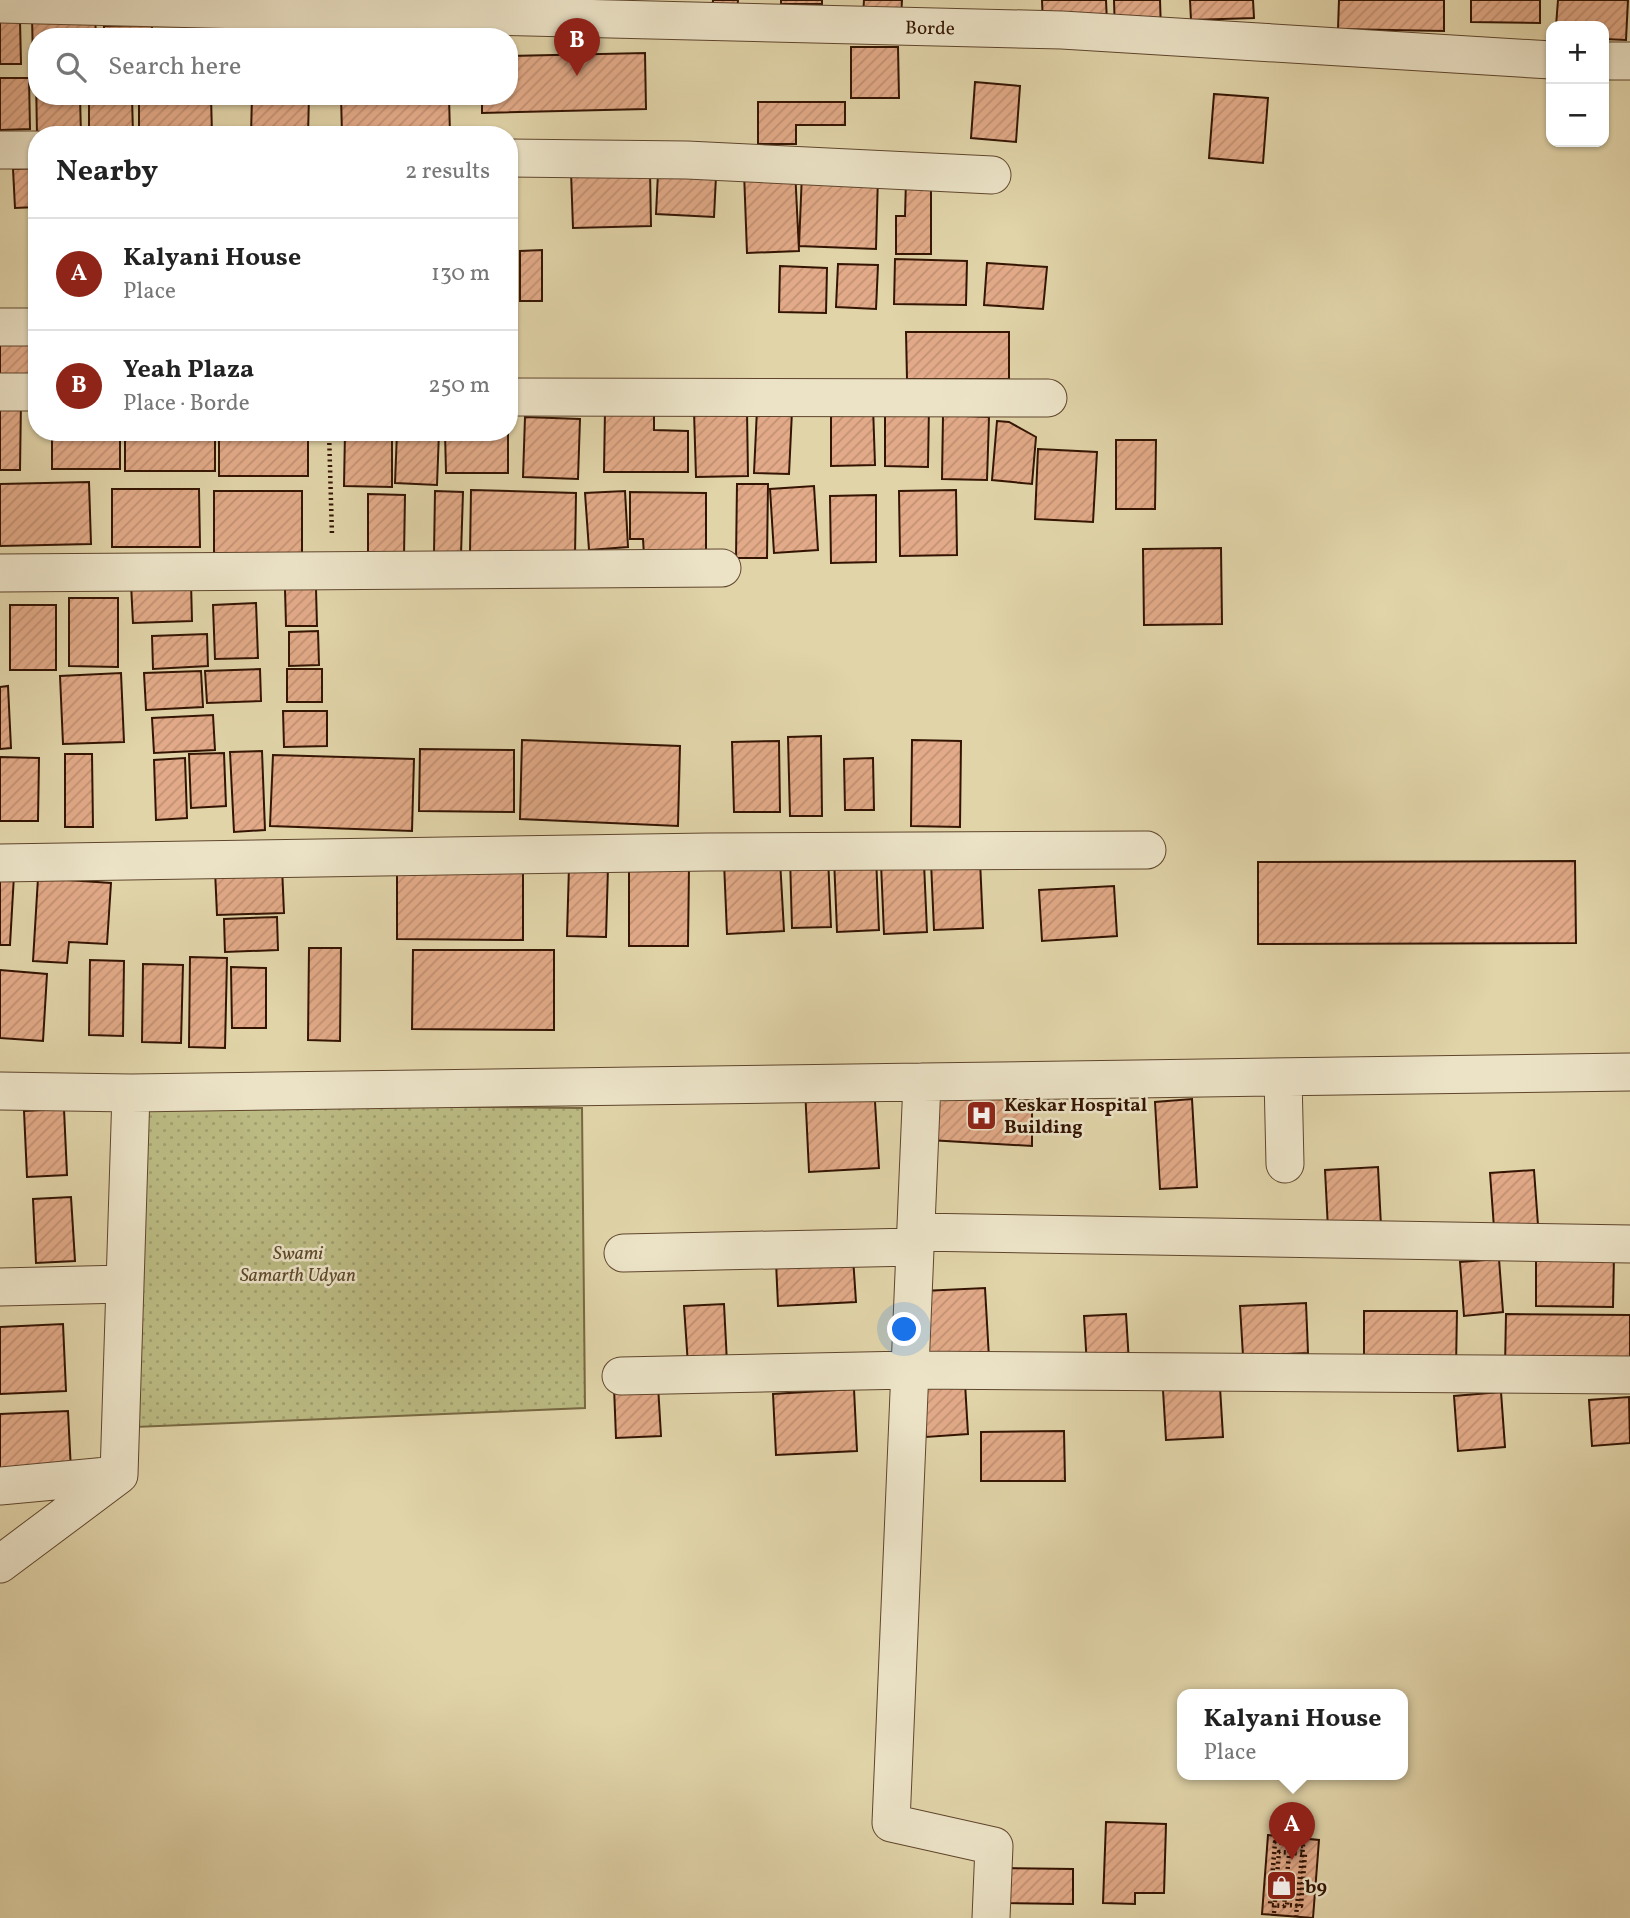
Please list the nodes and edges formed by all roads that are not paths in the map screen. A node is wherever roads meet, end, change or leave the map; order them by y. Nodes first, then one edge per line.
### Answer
1 (0, 4) edge
2 (1546, 60) edge
3 (1609, 61) edge
4 (1630, 61) edge
5 (0, 149) edge
6 (28, 150) edge
7 (518, 158) edge
8 (992, 175) dead end
9 (0, 327) edge
10 (28, 327) edge
11 (0, 392) edge
12 (28, 392) edge
13 (518, 397) edge
14 (1048, 398) dead end
15 (722, 568) dead end
16 (0, 573) edge
17 (1147, 850) dead end
18 (0, 863) edge
19 (1630, 1072) edge
20 (1283, 1077) junction
21 (922, 1082) junction
22 (0, 1091) edge
23 (131, 1093) junction
24 (1285, 1164) dead end
25 (916, 1239) junction
26 (1630, 1244) edge
27 (623, 1253) dead end
28 (125, 1284) junction
29 (0, 1287) edge
30 (910, 1370) junction
31 (1630, 1375) edge
32 (621, 1376) dead end
33 (119, 1475) junction
34 (0, 1486) edge
35 (0, 1564) edge
36 (991, 1918) edge
37 (1008, 1918) edge

1 - 2 street, Borde
3 - 4 street
5 - 6 street
7 - 8 street
9 - 10 street
11 - 12 street
13 - 14 street
15 - 16 street
17 - 18 street
19 - 20 street
20 - 21 street
20 - 24 street
21 - 23 street
21 - 25 street
22 - 23 street
23 - 28 street
25 - 26 street
25 - 27 street
25 - 30 street
28 - 29 street
28 - 33 street
30 - 31 street
30 - 32 street
30 - 36 street
33 - 34 street
33 - 35 street
36 - 37 street

